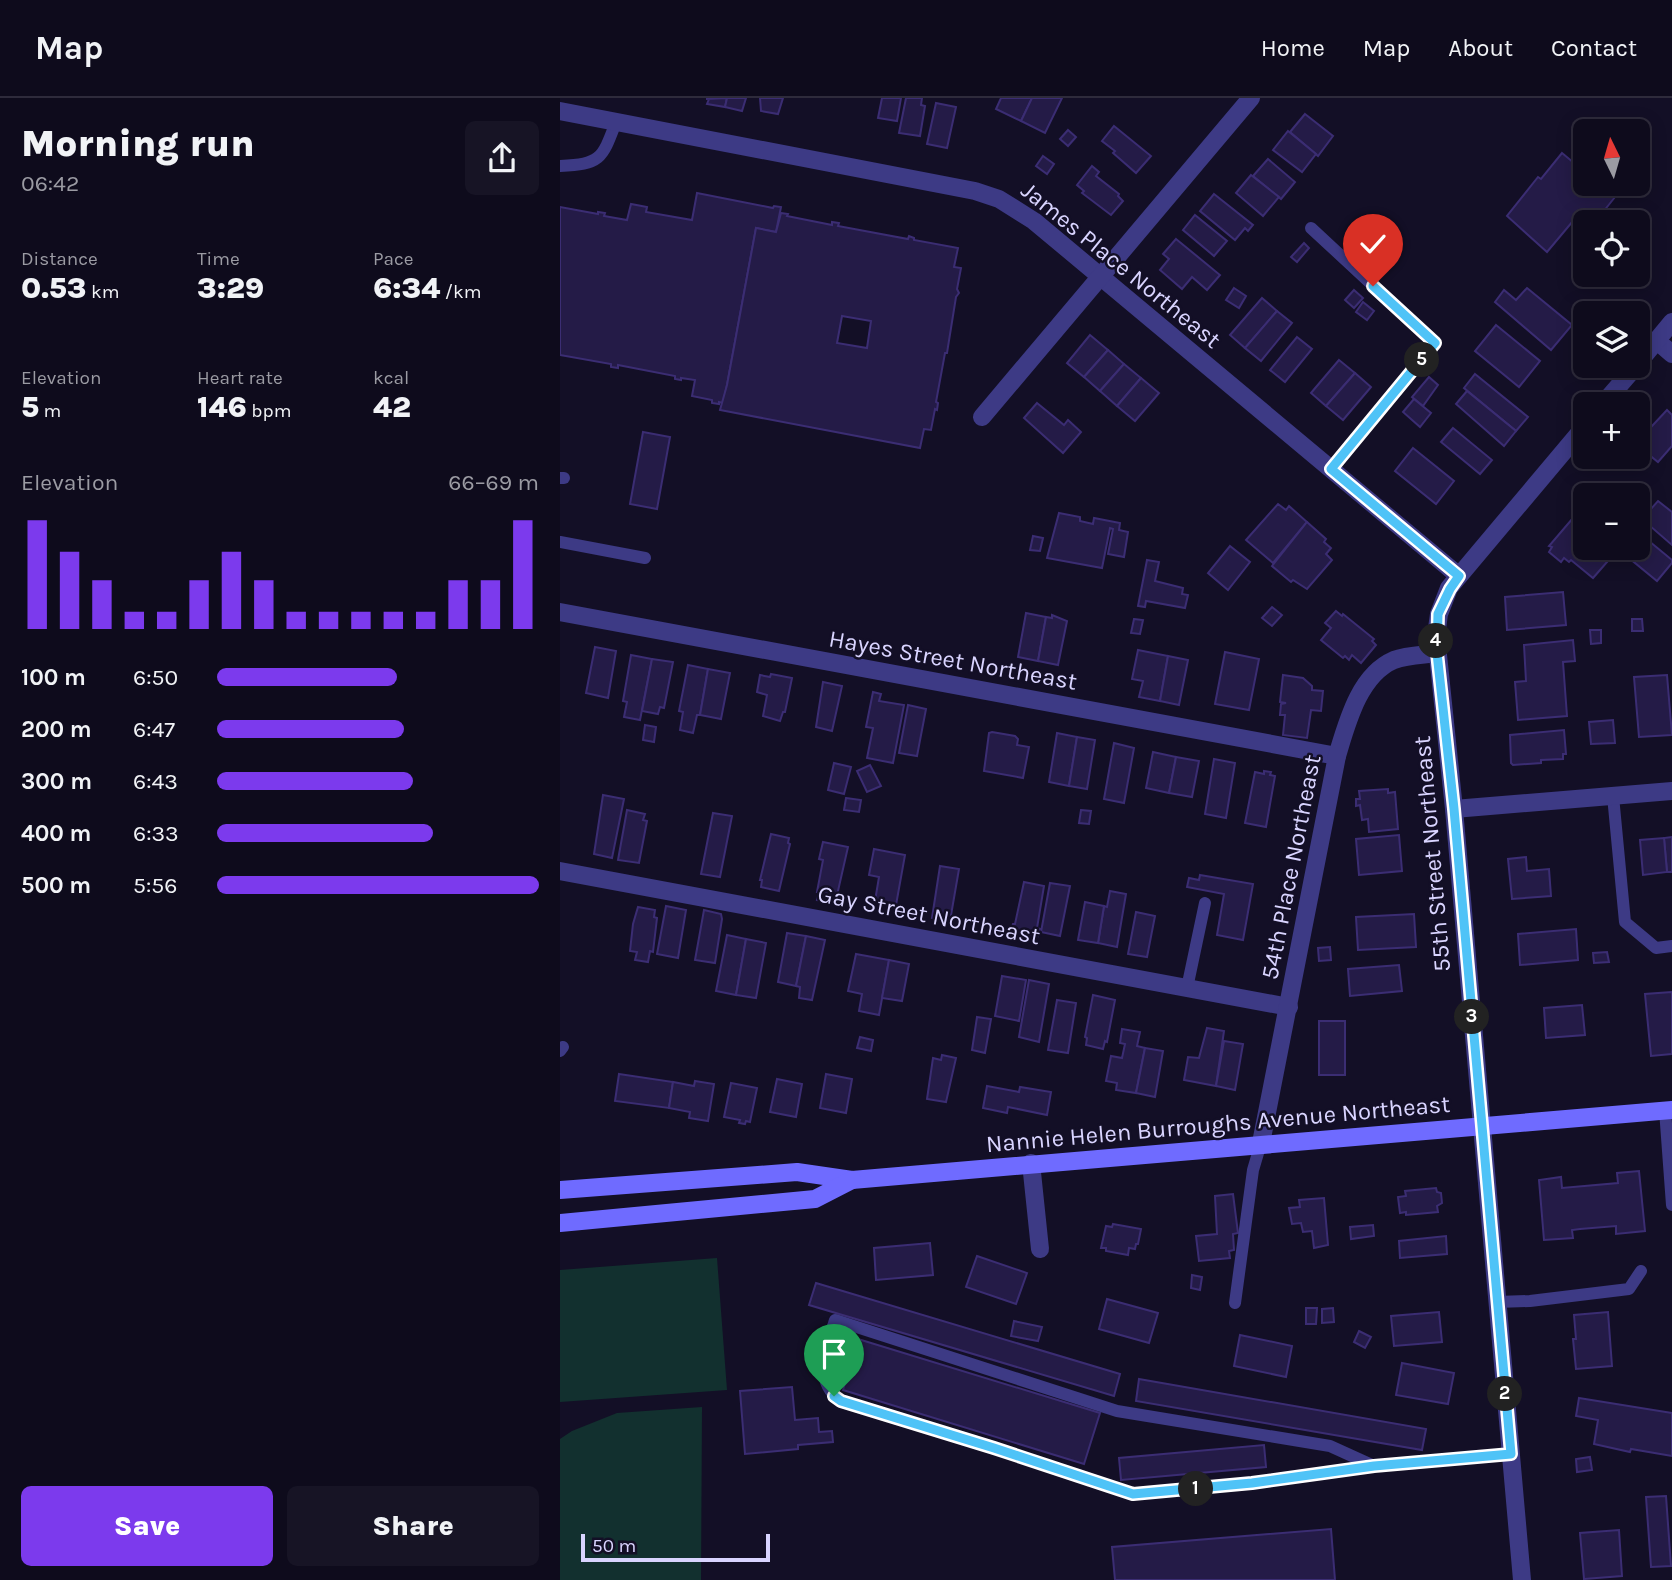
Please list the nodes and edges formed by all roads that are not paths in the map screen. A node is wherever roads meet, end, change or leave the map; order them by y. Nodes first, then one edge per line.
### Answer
1 (1251, 98) edge
2 (560, 111) edge
3 (616, 122) junction
4 (560, 166) edge
5 (1311, 228) dead end
6 (1101, 276) junction
7 (1672, 322) edge
8 (1657, 341) junction
9 (1650, 349) edge
10 (1672, 354) edge
11 (1625, 378) edge
12 (1613, 392) edge
13 (982, 417) dead end
14 (1573, 440) edge
15 (1331, 469) junction
16 (560, 542) edge
17 (645, 558) dead end
18 (1459, 576) junction
19 (560, 612) edge
20 (1437, 653) junction
21 (1337, 755) junction
22 (1672, 791) edge
23 (1613, 796) junction
24 (1454, 809) junction
25 (560, 872) edge
26 (1205, 903) dead end
27 (1672, 946) edge
28 (1187, 988) junction
29 (1289, 1007) junction
30 (1668, 1110) edge
31 (1482, 1127) junction
32 (1261, 1143) junction
33 (1031, 1163) junction
34 (852, 1180) junction
35 (560, 1190) edge
36 (1672, 1205) edge
37 (560, 1223) edge
38 (1040, 1249) dead end
39 (1641, 1271) dead end
40 (1497, 1302) junction
41 (1235, 1303) dead end
42 (1511, 1454) junction
43 (1374, 1466) junction
44 (1522, 1580) edge

1 - 6 street
2 - 3 street, James Place Northeast
3 - 4 lane
3 - 6 street, James Place Northeast
5 - 15 lane
6 - 13 street
6 - 15 street, James Place Northeast
7 - 8 street
8 - 9 street
8 - 10 street
11 - 12 street
14 - 18 street, 55th Street Northeast
15 - 18 street, James Place Northeast
16 - 17 lane
18 - 20 street, 55th Street Northeast
19 - 21 street, Hayes Street Northeast
20 - 21 street, 54th Place Northeast
20 - 24 street, 55th Street Northeast
21 - 29 street, 54th Place Northeast
22 - 23 street
23 - 24 street
23 - 27 lane
24 - 31 street, 55th Street Northeast
25 - 28 street, Gay Street Northeast
26 - 28 lane
28 - 29 street, Gay Street Northeast
29 - 32 street, 54th Place Northeast
30 - 31 main road, Nannie Helen Burroughs Avenue Northeast
30 - 36 lane
31 - 32 main road, Nannie Helen Burroughs Avenue Northeast
31 - 40 street, 55th Street Northeast
32 - 33 main road, Nannie Helen Burroughs Avenue Northeast
32 - 41 lane
33 - 34 main road, Nannie Helen Burroughs Avenue Northeast
33 - 38 street
34 - 35 main road, Nannie Helen Burroughs Avenue Northeast
34 - 37 main road, Nannie Helen Burroughs Avenue Northeast
39 - 40 lane
40 - 42 street, 55th Street Northeast
42 - 43 lane
42 - 44 street, 55th Street Northeast
43 - 43 lane

